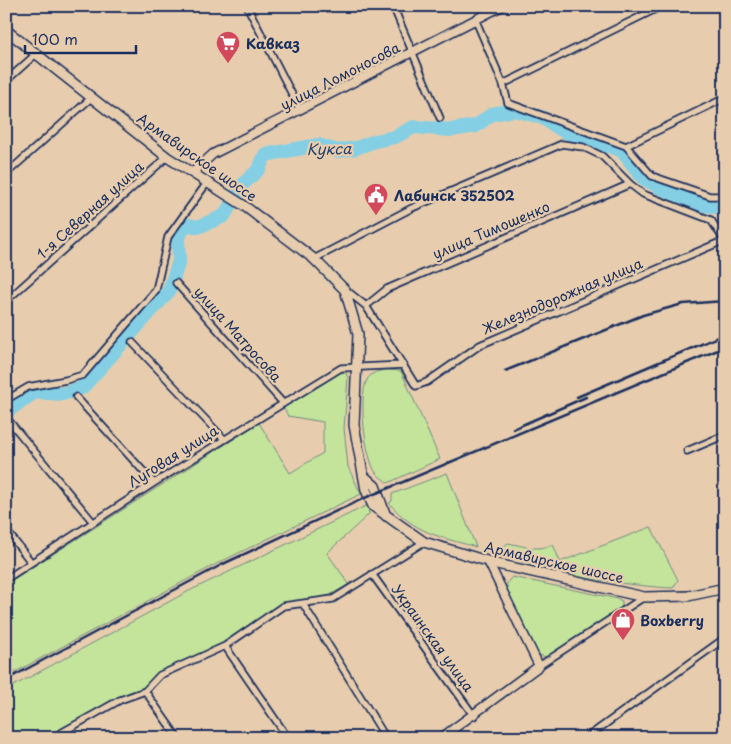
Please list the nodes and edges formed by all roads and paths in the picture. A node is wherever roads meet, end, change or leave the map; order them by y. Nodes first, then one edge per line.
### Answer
1 (247, 6) edge
2 (393, 6) edge
3 (502, 6) edge
4 (662, 6) edge
5 (476, 21) junction
6 (6, 30) edge
7 (414, 53) junction
8 (36, 54) junction
9 (6, 81) edge
10 (503, 84) junction
11 (91, 98) junction
12 (725, 98) edge
13 (300, 110) junction
14 (440, 118) dead end
15 (626, 146) junction
16 (167, 157) junction
17 (192, 173) junction
18 (6, 174) edge
19 (207, 183) junction
20 (630, 184) junction
21 (725, 196) edge
22 (724, 240) edge
23 (314, 259) junction
24 (176, 283) dead end
25 (345, 290) junction
26 (6, 301) edge
27 (366, 306) junction
28 (132, 342) dead end
29 (404, 364) junction
30 (358, 366) junction
31 (416, 386) joint
32 (76, 397) dead end
33 (6, 400) edge
34 (282, 402) junction
35 (10, 422) dead end
36 (725, 435) edge
37 (224, 439) junction
38 (687, 451) dead end
39 (154, 483) junction
40 (93, 522) junction
41 (6, 530) edge
42 (424, 542) junction
43 (488, 561) junction
44 (31, 562) junction
45 (372, 574) junction
46 (6, 579) edge
47 (725, 588) edge
48 (644, 597) junction
49 (303, 604) junction
50 (725, 638) edge
51 (225, 646) junction
52 (539, 666) junction
53 (145, 691) junction
54 (474, 716) junction
55 (52, 738) edge
56 (178, 738) edge
57 (288, 738) edge
58 (386, 738) edge
59 (441, 738) edge
60 (586, 738) edge

1 - 13 street
2 - 7 street
3 - 5 street, улица Ломоносова
4 - 10 street
5 - 7 street, улица Ломоносова
5 - 10 street
6 - 8 main road, Армавирское шоссе
7 - 13 street, улица Ломоносова
7 - 14 street
8 - 9 street
8 - 11 main road, Армавирское шоссе
10 - 15 street
11 - 16 main road, Армавирское шоссе
11 - 18 street
12 - 15 street
13 - 17 street, улица Ломоносова
15 - 21 street
16 - 17 main road, Армавирское шоссе
16 - 26 street, 1-я Северная улица
17 - 19 main road, Армавирское шоссе
19 - 23 main road, Армавирское шоссе
19 - 33 street
20 - 22 street
20 - 23 street
20 - 27 street, улица Тимошенко
22 - 31 street, Железнодорожная улица
23 - 25 main road, Армавирское шоссе
24 - 34 street, улица Матросова
25 - 27 street, Армавирское шоссе
25 - 30 main road, Армавирское шоссе
27 - 29 street, Армавирское шоссе
28 - 37 street
29 - 30 street, Луговая улица
29 - 31 street, Армавирское шоссе
30 - 34 street, Луговая улица
30 - 42 main road, Армавирское шоссе
32 - 39 street
34 - 37 street, Луговая улица
35 - 40 street
36 - 38 street
37 - 39 street, Луговая улица
39 - 40 street, Луговая улица
40 - 44 street, Луговая улица
41 - 44 street
42 - 43 main road, Армавирское шоссе
42 - 45 street
43 - 48 main road, Армавирское шоссе
43 - 52 street
44 - 46 street, Луговая улица
45 - 49 street
45 - 54 street, Украинская улица
47 - 48 main road, Армавирское шоссе
48 - 52 street
49 - 51 street
49 - 58 street
50 - 60 street
51 - 53 street
51 - 57 street
52 - 54 street
53 - 55 street
53 - 56 street
54 - 59 street

